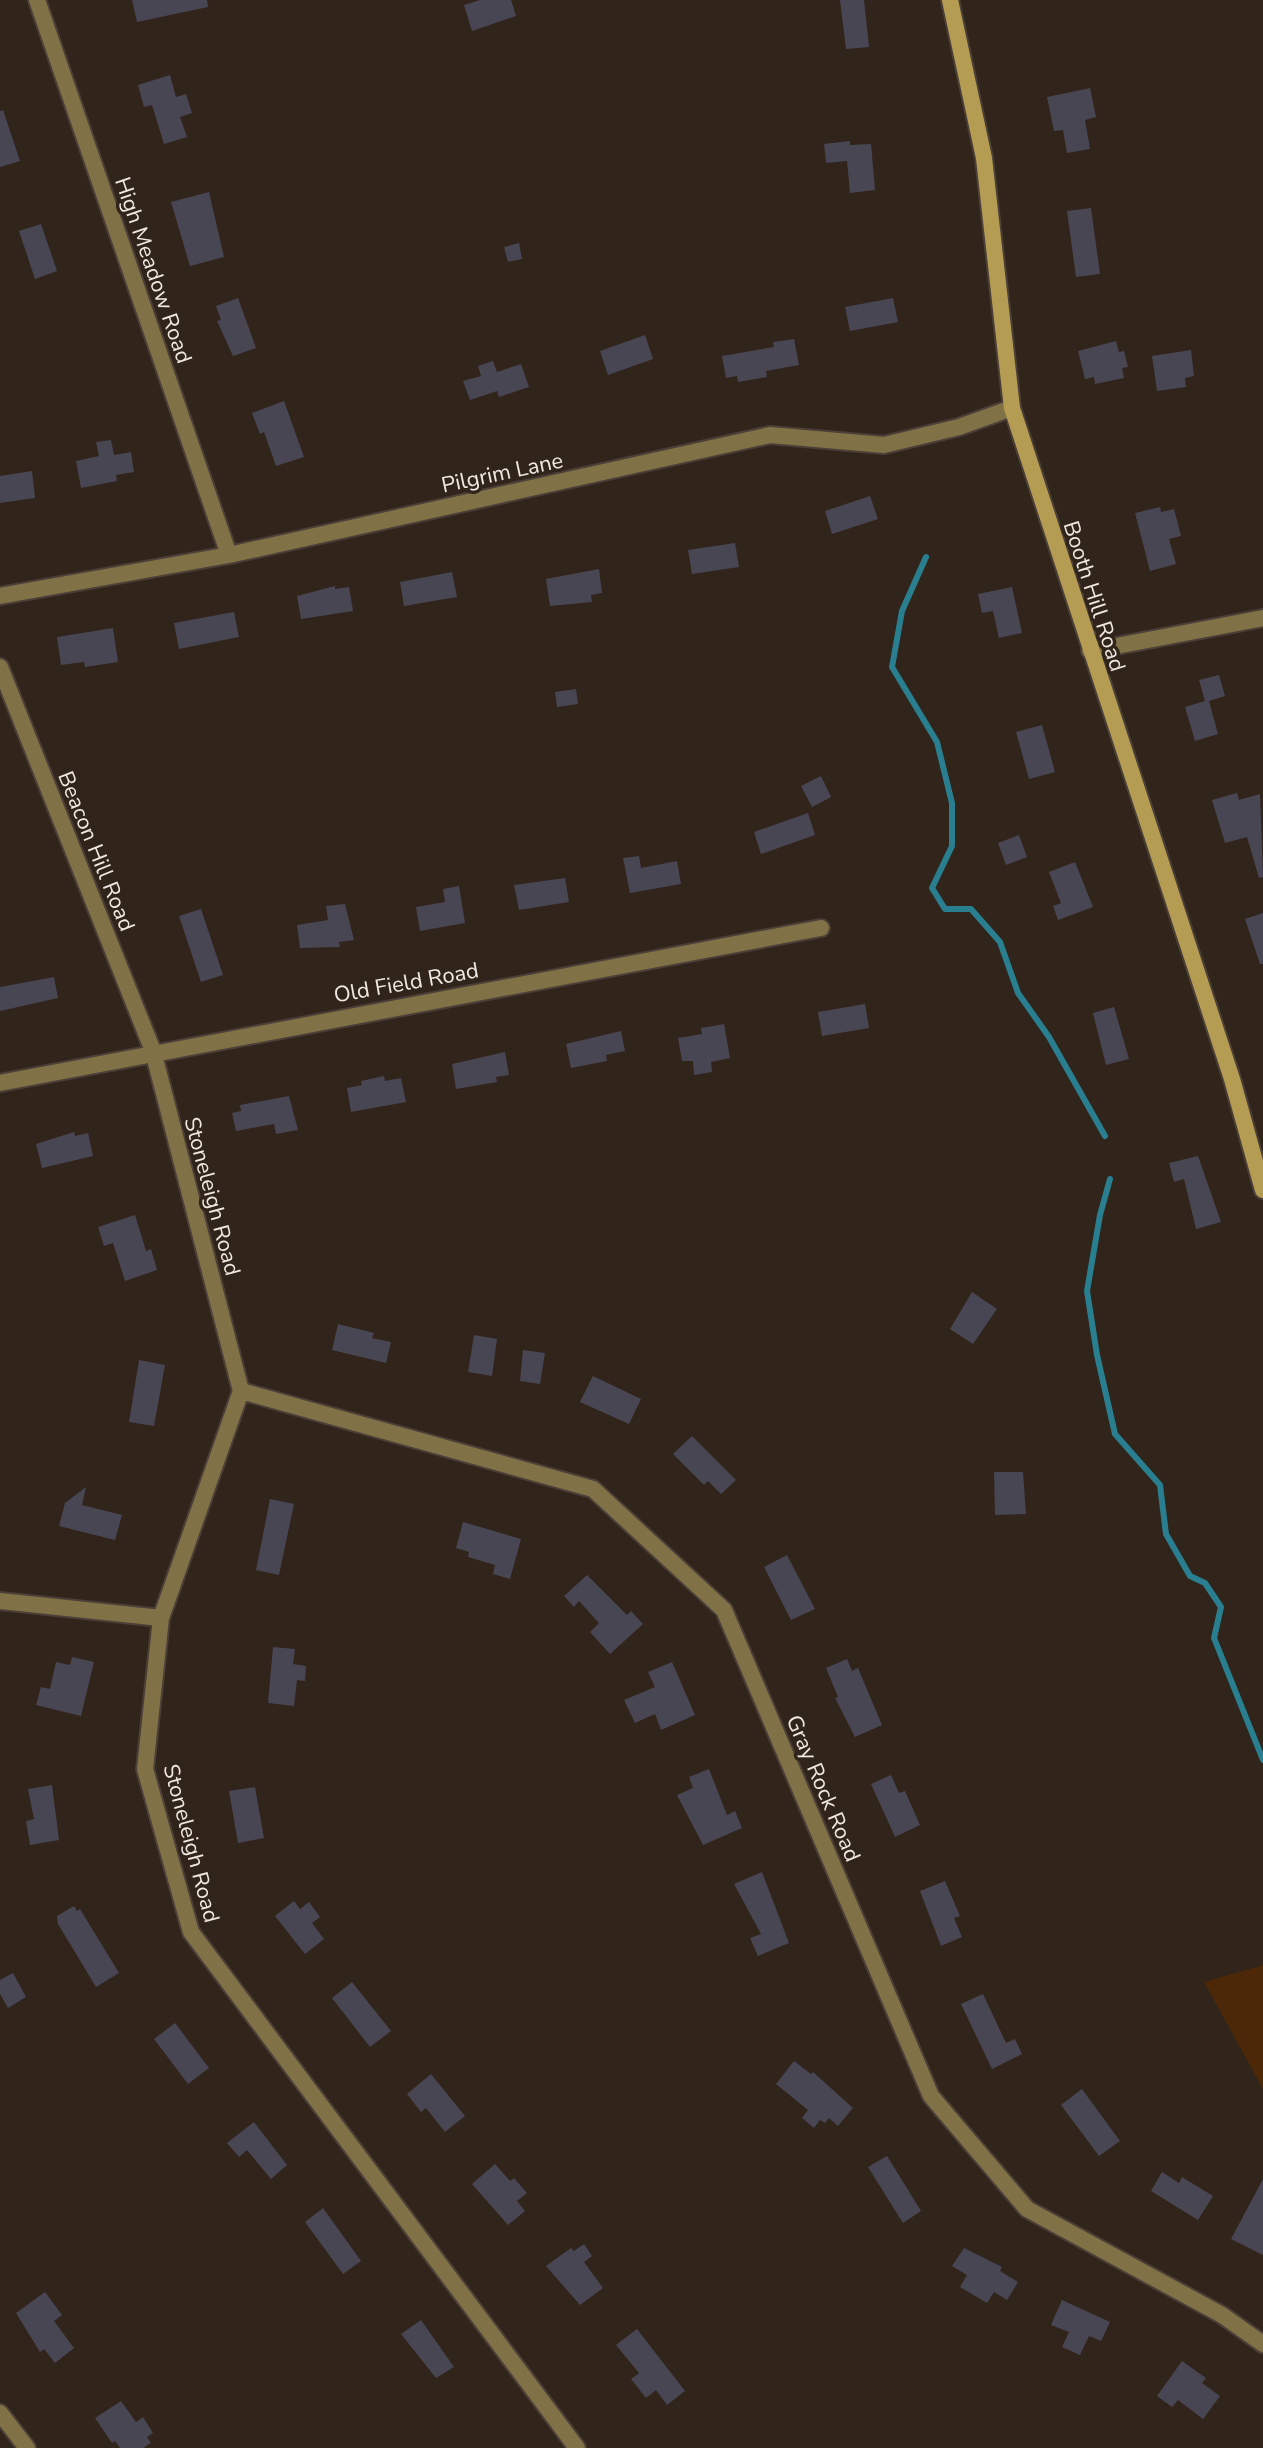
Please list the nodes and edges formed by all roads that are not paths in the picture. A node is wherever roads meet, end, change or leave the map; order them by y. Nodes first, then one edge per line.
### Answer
1 (37, 0) edge
2 (950, 0) edge
3 (1012, 408) junction
4 (229, 555) junction
5 (0, 596) edge
6 (1263, 618) edge
7 (1090, 651) junction
8 (0, 667) edge
9 (821, 928) dead end
10 (153, 1051) junction
11 (0, 1083) edge
12 (1263, 1190) edge
13 (241, 1391) junction
14 (0, 1601) edge
15 (161, 1618) junction
16 (1263, 2344) edge
17 (0, 2413) edge
18 (27, 2448) edge
19 (577, 2448) edge

1 - 4 street, High Meadow Road
2 - 3 street, Booth Hill Road
3 - 4 street, Pilgrim Lane
3 - 7 street, Booth Hill Road
4 - 5 street, Pilgrim Lane
6 - 7 street
7 - 12 street, Booth Hill Road
8 - 10 street, Beacon Hill Road
9 - 10 street, Old Field Road
10 - 11 street, Old Field Road
10 - 13 street, Stoneleigh Road
13 - 15 street, Stoneleigh Road
13 - 16 street, Gray Rock Road
14 - 15 street
15 - 19 street, Stoneleigh Road
17 - 18 street

